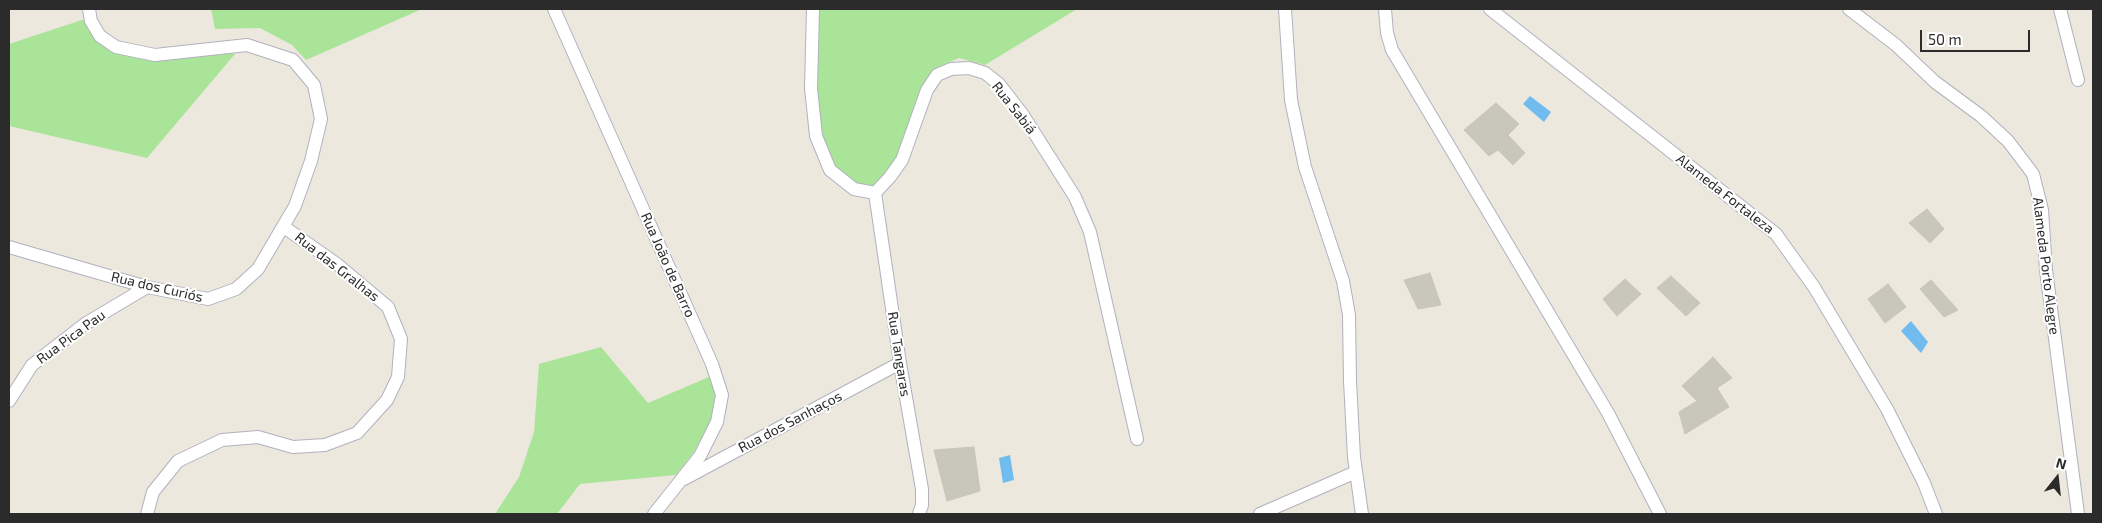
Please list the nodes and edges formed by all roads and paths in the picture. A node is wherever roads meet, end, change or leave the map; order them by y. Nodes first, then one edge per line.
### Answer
1 (89, 9) edge
2 (554, 9) edge
3 (813, 9) edge
4 (1286, 9) edge
5 (1386, 9) edge
6 (1490, 9) edge
7 (1849, 9) edge
8 (2060, 9) edge
9 (2078, 80) dead end
10 (876, 194) junction
11 (284, 227) junction
12 (9, 247) edge
13 (147, 286) junction
14 (900, 363) junction
15 (9, 401) edge
16 (1137, 439) dead end
17 (1356, 472) junction
18 (680, 481) junction
19 (147, 514) edge
20 (654, 514) edge
21 (919, 514) edge
22 (1260, 514) edge
23 (1362, 514) edge
24 (1660, 514) edge
25 (1936, 514) edge
26 (2078, 514) edge

1 - 11 street, Rua dos Curiós
2 - 18 street, Rua João de Barro
3 - 10 street
4 - 17 street
5 - 24 street
6 - 25 street, Alameda Fortaleza
7 - 26 street, Alameda Porto Alegre
8 - 9 street
10 - 14 street, Rua Tangaras
10 - 16 street, Rua Sabiá
11 - 13 street, Rua dos Curiós
11 - 19 street, Rua das Gralhas
12 - 13 street, Rua dos Curiós
13 - 15 street, Rua Pica Pau
14 - 18 street, Rua dos Sanhaços
14 - 21 street, Rua Tangaras
17 - 22 street
17 - 23 street
18 - 20 street, Rua João de Barro

